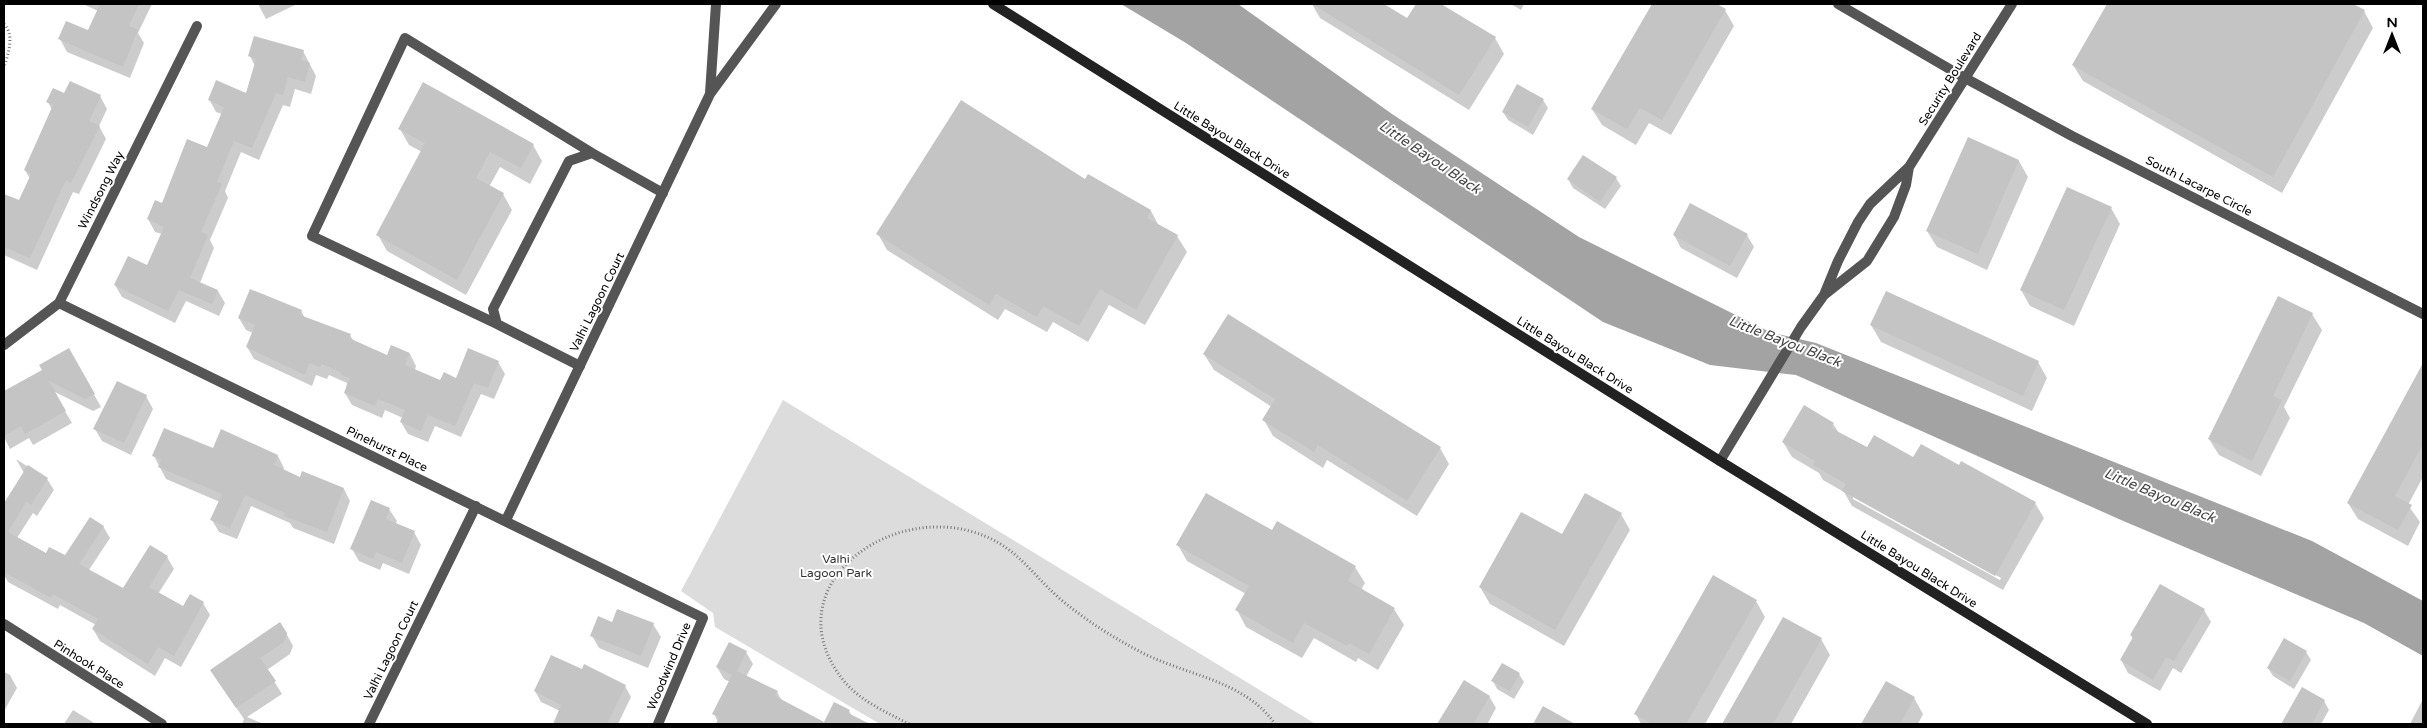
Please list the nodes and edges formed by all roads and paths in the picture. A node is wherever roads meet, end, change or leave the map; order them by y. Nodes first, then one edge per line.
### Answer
1 (716, 4) edge
2 (776, 4) edge
3 (993, 4) edge
4 (1838, 4) edge
5 (2012, 4) edge
6 (4, 24) edge
7 (198, 26) dead end
8 (4, 67) edge
9 (1965, 78) junction
10 (710, 94) junction
11 (592, 153) junction
12 (1909, 167) junction
13 (663, 193) junction
14 (1824, 295) junction
15 (59, 303) junction
16 (2423, 314) edge
17 (497, 324) junction
18 (4, 345) edge
19 (580, 366) junction
20 (1720, 461) junction
21 (476, 506) junction
22 (506, 520) junction
23 (703, 618) joint
24 (4, 624) edge
25 (162, 724) edge
26 (369, 724) edge
27 (658, 724) edge
28 (909, 724) edge
29 (1275, 724) edge
30 (2147, 724) edge

1 - 10 street, Valhi Lagoon Court
2 - 10 street, Valhi Lagoon Court
3 - 20 main road, Little Bayou Black Drive
4 - 9 street, South Lacarpe Circle
5 - 9 street, Security Boulevard
6 - 8 path
7 - 15 street, Windsong Way
9 - 12 street, Security Boulevard
9 - 16 street, South Lacarpe Circle
10 - 13 street, Valhi Lagoon Court
11 - 13 street
11 - 17 street
11 - 17 street
12 - 14 street, Security Boulevard
12 - 14 street, Security Boulevard
13 - 19 street, Valhi Lagoon Court
14 - 20 street, Security Boulevard
15 - 18 street, Windsong Way
15 - 21 street, Pinehurst Place
17 - 19 street
19 - 22 street, Valhi Lagoon Court
20 - 30 main road, Little Bayou Black Drive
21 - 22 street, Pinehurst Place
21 - 26 street, Valhi Lagoon Court
22 - 23 street, Pinehurst Place
23 - 27 street, Woodwind Drive
24 - 25 street, Pinhook Place
28 - 29 path

